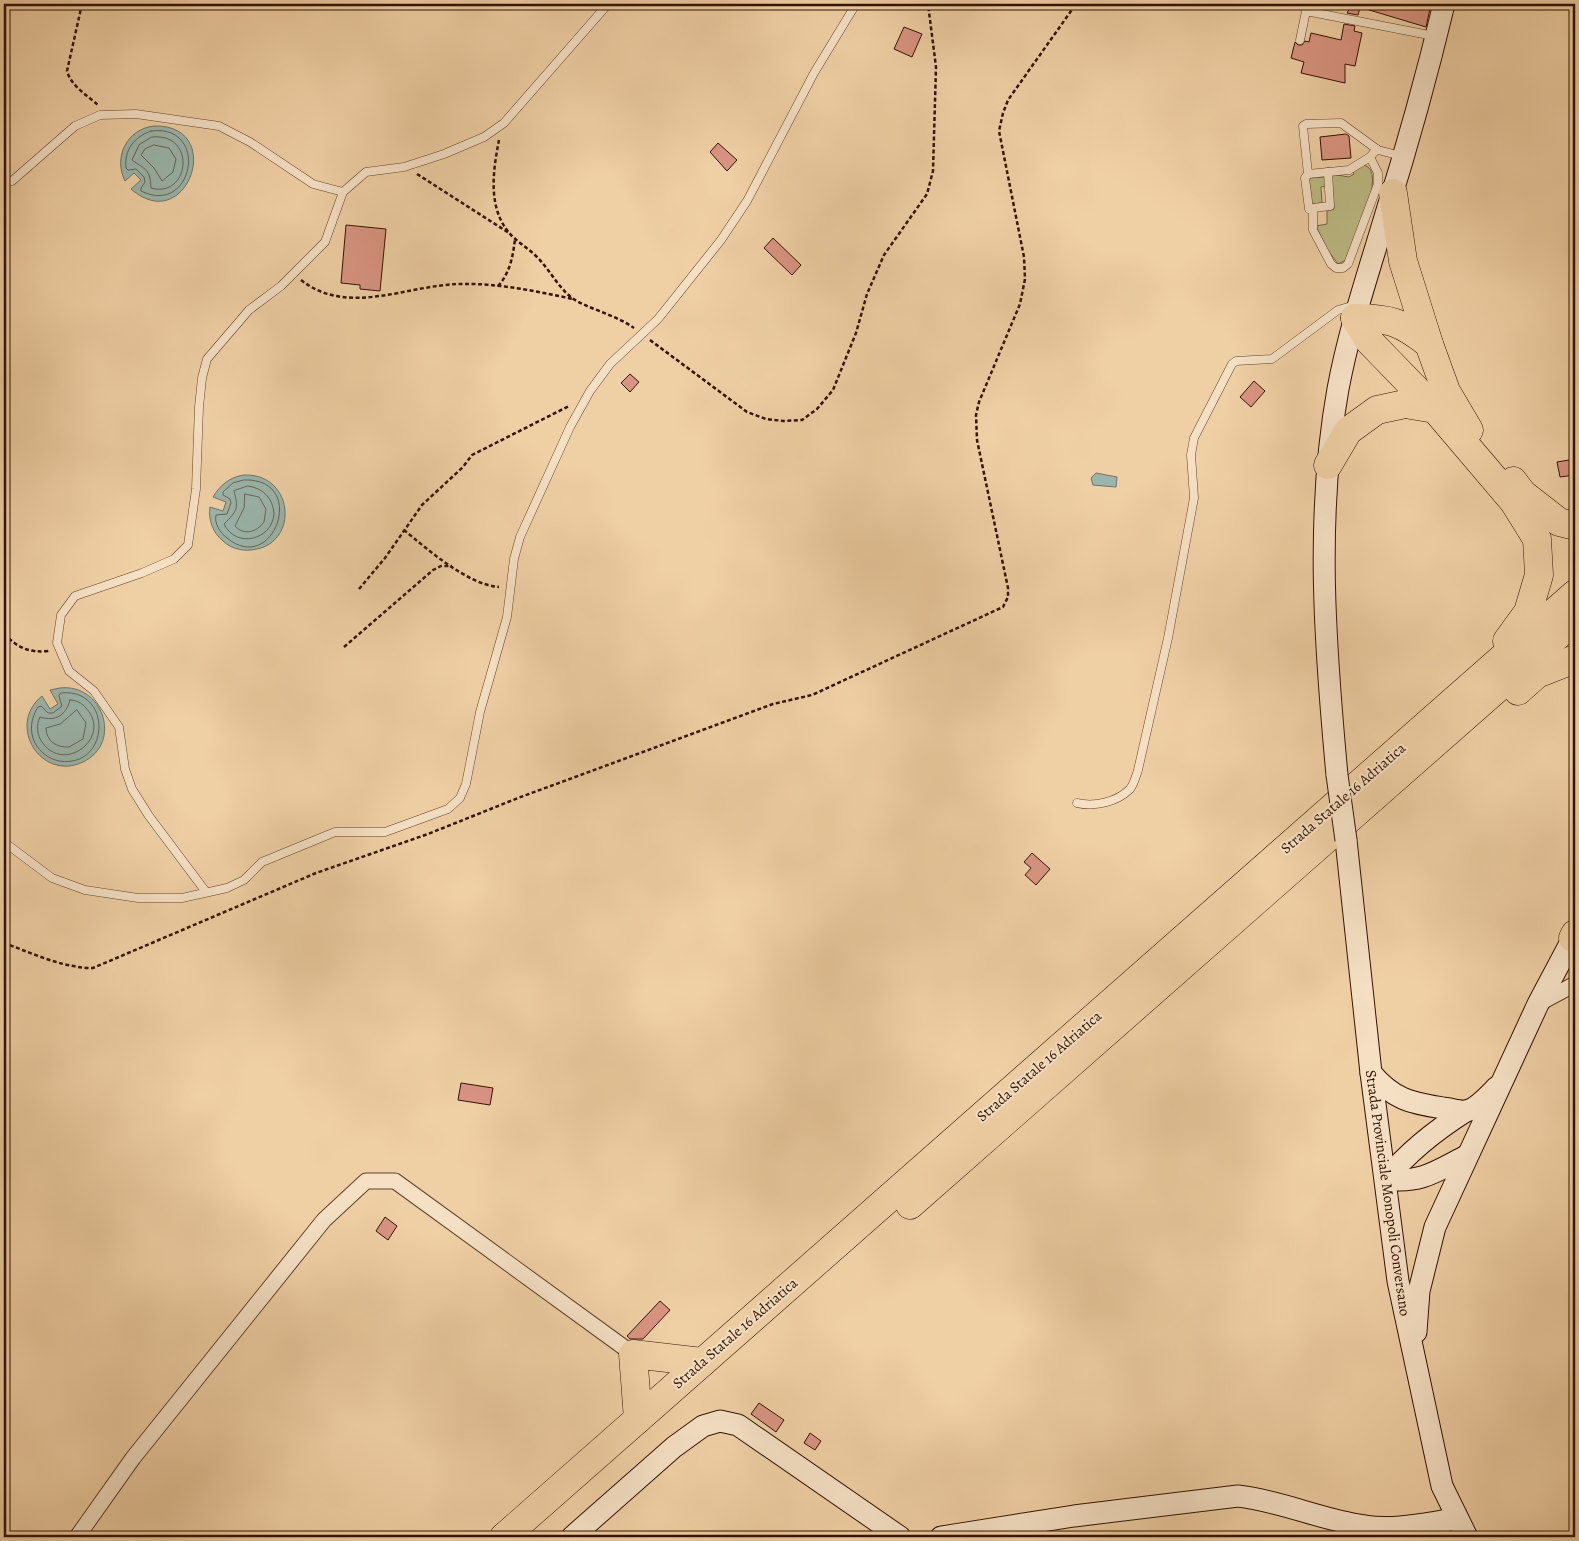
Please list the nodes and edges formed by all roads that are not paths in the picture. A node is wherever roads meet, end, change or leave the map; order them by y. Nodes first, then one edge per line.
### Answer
1 (608, 4) edge
2 (856, 4) edge
3 (1444, 4) edge
4 (1436, 36) junction
5 (1300, 40) dead end
6 (1377, 149) junction
7 (1370, 157) junction
8 (1403, 157) junction
9 (1328, 172) junction
10 (1308, 174) junction
11 (4, 182) edge
12 (343, 192) junction
13 (1393, 193) junction
14 (1313, 208) junction
15 (1357, 311) junction
16 (1428, 344) junction
17 (1434, 409) junction
18 (1328, 465) junction
19 (1575, 526) edge
20 (1575, 594) edge
21 (1575, 620) edge
22 (1575, 659) edge
23 (1486, 673) junction
24 (1399, 776) junction
25 (1077, 803) dead end
26 (4, 842) edge
27 (206, 892) junction
28 (1575, 937) edge
29 (1575, 984) edge
30 (1538, 1004) junction
31 (1371, 1073) junction
32 (1502, 1082) junction
33 (1466, 1111) junction
34 (1466, 1156) junction
35 (1386, 1179) junction
36 (633, 1354) junction
37 (1414, 1357) junction
38 (702, 1362) junction
39 (638, 1419) junction
40 (1462, 1528) edge
41 (77, 1537) edge
42 (504, 1537) edge
43 (532, 1537) edge
44 (572, 1537) edge
45 (900, 1537) edge
46 (941, 1537) edge

1 - 12 lane
2 - 27 lane
3 - 4 main road, Strada Provinciale Monopoli Conversano
4 - 5 lane
4 - 8 main road, Strada Provinciale Monopoli Conversano
6 - 7 lane
6 - 8 lane
6 - 10 lane
7 - 9 lane
7 - 14 lane
8 - 13 main road, Strada Provinciale Monopoli Conversano
9 - 10 lane
9 - 14 lane
10 - 14 lane
11 - 12 lane
12 - 27 lane
13 - 15 main road, Strada Provinciale Monopoli Conversano
13 - 16 highway
15 - 16 highway
15 - 17 highway
15 - 18 main road, Strada Provinciale Monopoli Conversano
15 - 25 lane
16 - 19 highway
17 - 18 highway
17 - 23 highway
18 - 31 main road, Strada Provinciale Monopoli Conversano, bridge
20 - 23 highway, Strada Statale 16 Adriatica
21 - 24 highway, Strada Statale 16 Adriatica
22 - 24 highway
23 - 38 highway, Strada Statale 16 Adriatica
24 - 43 highway, Strada Statale 16 Adriatica
26 - 27 lane
28 - 30 main road
29 - 30 street
30 - 32 main road
31 - 33 main road
31 - 35 main road, Strada Provinciale Monopoli Conversano
32 - 33 main road
32 - 34 main road
33 - 35 main road
34 - 35 main road
34 - 37 main road
35 - 37 main road, Strada Provinciale Monopoli Conversano
36 - 38 highway
36 - 39 highway
36 - 41 street
37 - 40 main road, Strada Provinciale Monopoli Conversano
38 - 39 highway, Strada Statale 16 Adriatica
39 - 42 highway, Strada Statale 16 Adriatica
40 - 46 main road
44 - 45 main road

